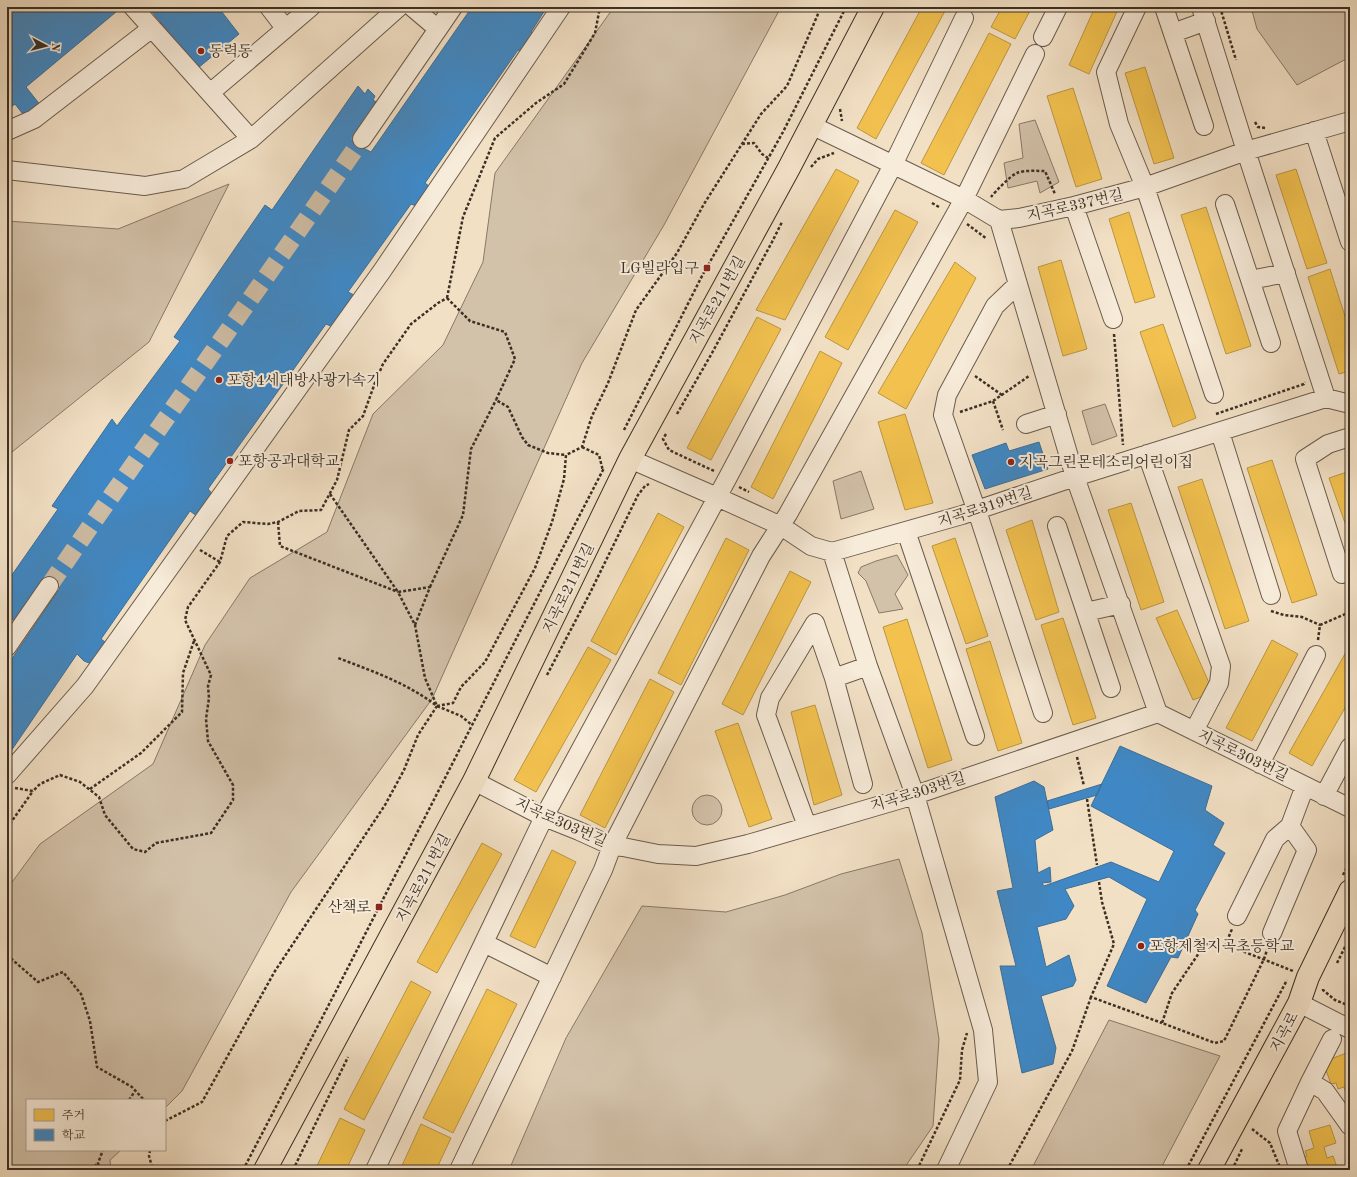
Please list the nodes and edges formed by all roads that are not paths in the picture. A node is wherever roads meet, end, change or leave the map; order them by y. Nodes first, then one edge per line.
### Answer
1 (133, 7) edge
2 (269, 7) edge
3 (310, 7) edge
4 (399, 7) edge
5 (412, 7) edge
6 (453, 7) edge
7 (561, 7) edge
8 (873, 7) edge
9 (1058, 7) edge
10 (1137, 7) edge
11 (1164, 7) edge
12 (1204, 14) edge
13 (964, 18) dead end
14 (152, 28) junction
15 (285, 28) junction
16 (438, 29) junction
17 (1173, 33) junction
18 (1043, 37) dead end
19 (1035, 54) dead end
20 (210, 93) junction
21 (1350, 121) edge
22 (811, 125) junction
23 (1204, 126) dead end
24 (7, 130) edge
25 (1314, 131) junction
26 (251, 139) junction
27 (362, 139) tunnel mouth
28 (1246, 151) junction
29 (893, 165) junction
30 (7, 170) edge
31 (1145, 188) junction
32 (964, 199) junction
33 (1225, 204) dead end
34 (1074, 206) junction
35 (999, 220) junction
36 (1350, 242) edge
37 (1286, 273) junction
38 (1250, 280) junction
39 (1018, 284) junction
40 (1113, 319) road end
41 (1271, 343) dead end
42 (1214, 394) dead end
43 (1326, 398) junction
44 (1350, 404) edge
45 (1056, 414) junction
46 (1026, 424) dead end
47 (1220, 432) junction
48 (1350, 437) edge
49 (1146, 454) junction
50 (630, 459) junction
51 (1075, 477) junction
52 (717, 497) junction
53 (977, 510) junction
54 (781, 526) junction
55 (1058, 526) dead end
56 (906, 531) junction
57 (832, 552) junction
58 (1342, 574) dead end
59 (48, 586) tunnel mouth
60 (1271, 595) road end
61 (1121, 604) junction
62 (1086, 612) junction
63 (7, 647) edge
64 (1316, 654) road end
65 (868, 666) junction
66 (834, 678) junction
67 (1110, 688) dead end
68 (1043, 713) dead end
69 (1158, 713) junction
70 (1194, 731) junction
71 (975, 736) dead end
72 (1350, 747) edge
73 (1260, 764) junction
74 (10, 781) edge
75 (474, 781) junction
76 (863, 784) dead end
77 (1305, 786) junction
78 (915, 795) junction
79 (1324, 796) junction
80 (1350, 808) edge
81 (544, 817) junction
82 (807, 826) junction
83 (1290, 826) junction
84 (612, 846) junction
85 (1350, 891) edge
86 (1238, 916) dead end
87 (1272, 933) dead end
88 (484, 943) junction
89 (552, 978) junction
90 (1299, 1004) junction
91 (1350, 1029) edge
92 (1332, 1039) dead end
93 (1310, 1082) junction
94 (1350, 1126) edge
95 (265, 1170) edge
96 (375, 1170) edge
97 (459, 1170) edge
98 (946, 1170) edge
99 (1209, 1170) edge
100 (1299, 1170) edge

1 - 14 street
2 - 15 street
3 - 15 street
4 - 26 street
5 - 16 street
6 - 16 street
7 - 74 street
8 - 22 main road, 지곡로211번길
9 - 18 street
10 - 31 street
11 - 17 street
12 - 17 street
12 - 28 street
13 - 29 street
14 - 20 street
14 - 24 street
15 - 20 street
16 - 27 street
17 - 23 street
19 - 32 street
20 - 26 street
21 - 25 street, 지곡로337번길
22 - 29 street
22 - 50 main road, 지곡로211번길
25 - 28 street, 지곡로337번길
25 - 36 street
26 - 30 street
28 - 31 street, 지곡로337번길
28 - 37 street
29 - 32 street
29 - 52 street
31 - 34 street, 지곡로337번길
31 - 42 street
32 - 35 street
32 - 54 street
33 - 38 street
34 - 35 street, 지곡로337번길
34 - 40 street
35 - 39 street
37 - 38 street
37 - 43 street
38 - 41 street
39 - 45 street
39 - 53 street
43 - 44 street
43 - 47 street, 지곡로319번길
45 - 46 street
45 - 51 street
47 - 49 street, 지곡로319번길
47 - 60 street
48 - 58 street
49 - 51 street, 지곡로319번길
49 - 70 street
50 - 52 street
50 - 75 main road, 지곡로211번길
51 - 53 street, 지곡로319번길
51 - 61 street
52 - 54 street
52 - 81 street
53 - 56 street, 지곡로319번길
53 - 68 street
54 - 57 street
54 - 84 street
55 - 62 street
56 - 57 street, 지곡로319번길
56 - 71 street
57 - 65 street
59 - 63 street
61 - 62 street
61 - 69 street
62 - 67 street
64 - 73 street
65 - 66 street
65 - 78 street
66 - 76 street
66 - 82 street
69 - 70 street, 지곡로303번길
69 - 78 street, 지곡로303번길
70 - 73 street, 지곡로303번길
72 - 79 street
73 - 77 street, 지곡로303번길
75 - 81 street, 지곡로303번길
75 - 95 main road, 지곡로211번길
77 - 79 street, 지곡로303번길
77 - 83 street
78 - 82 street, 지곡로303번길
78 - 98 street
79 - 80 street, 지곡로303번길
81 - 84 street, 지곡로303번길
81 - 88 street
82 - 84 street, 지곡로303번길
83 - 86 street
83 - 87 street
84 - 89 street
85 - 90 main road, 지곡로
88 - 89 street
88 - 96 street
89 - 97 street
90 - 91 street
90 - 99 main road, 지곡로
92 - 93 street
93 - 94 street
93 - 100 street

